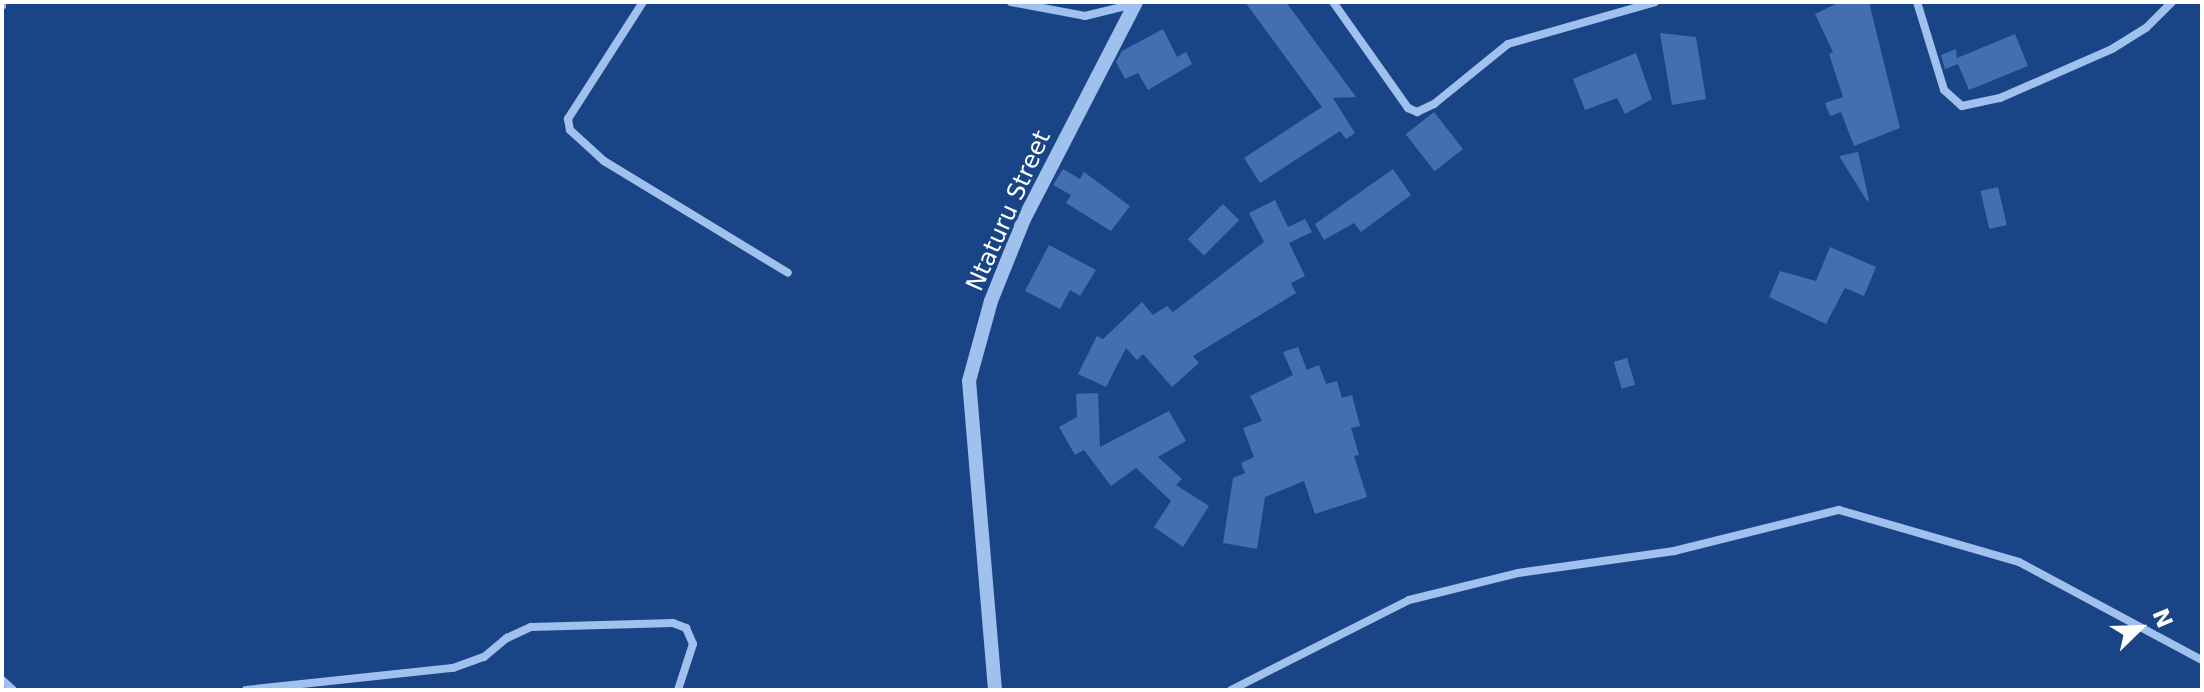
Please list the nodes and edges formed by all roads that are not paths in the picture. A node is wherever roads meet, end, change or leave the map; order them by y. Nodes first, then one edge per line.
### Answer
1 (643, 2) edge
2 (1011, 2) edge
3 (1333, 2) edge
4 (1655, 2) edge
5 (1917, 2) edge
6 (2172, 2) edge
7 (1135, 3) edge
8 (788, 273) dead end
9 (2202, 660) edge
10 (2, 680) edge
11 (13, 690) edge
12 (246, 690) edge
13 (678, 690) edge
14 (995, 690) edge
15 (1231, 690) edge

1 - 8 street
2 - 7 street
3 - 4 street
5 - 6 street
7 - 14 street, Ntaturu Street
9 - 15 street
10 - 11 street
12 - 13 street

